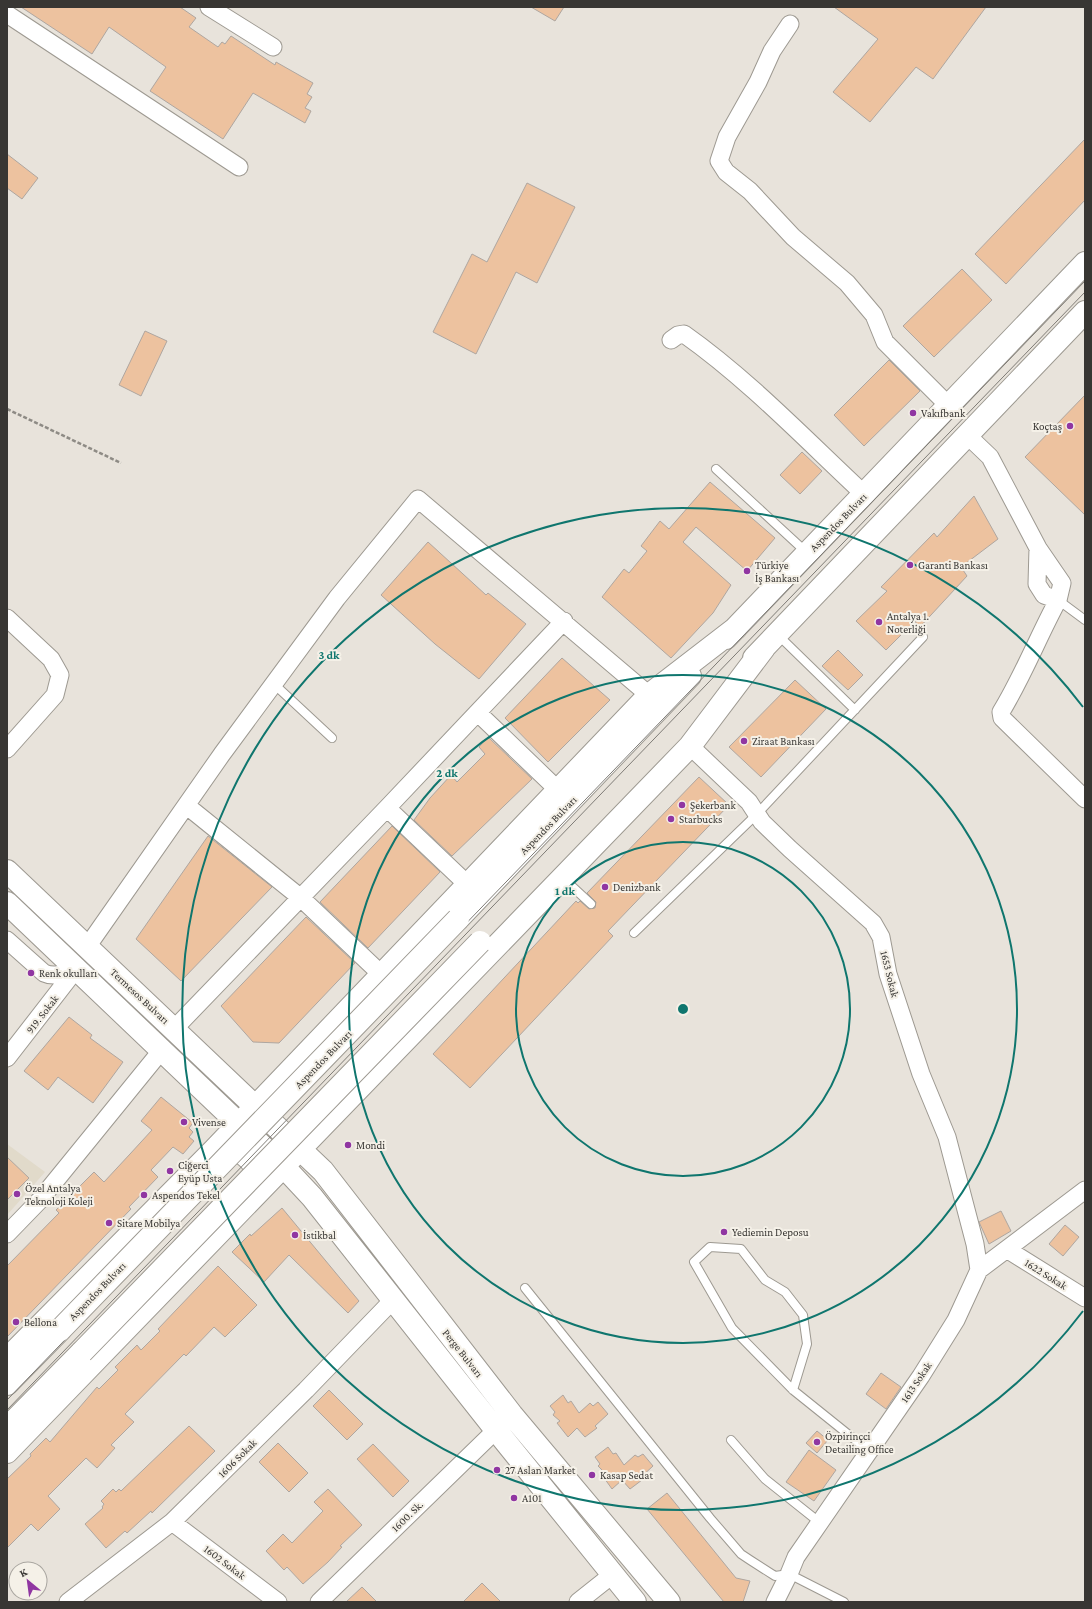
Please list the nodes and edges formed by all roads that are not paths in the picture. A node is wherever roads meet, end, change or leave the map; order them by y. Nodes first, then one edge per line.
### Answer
1 (210, 7) edge
2 (7, 14) edge
3 (790, 24) dead end
4 (273, 47) dead end
5 (239, 167) dead end
6 (1085, 263) edge
7 (1085, 312) edge
8 (671, 340) dead end
9 (949, 406) junction
10 (967, 435) junction
11 (716, 468) dead end
12 (864, 494) junction
13 (807, 554) junction
14 (1058, 600) junction
15 (7, 618) edge
16 (1085, 620) edge
17 (564, 621) junction
18 (736, 628) junction
19 (923, 637) dead end
20 (770, 641) junction
21 (274, 684) junction
22 (649, 695) junction
23 (855, 710) junction
24 (478, 713) junction
25 (332, 738) dead end
26 (690, 746) junction
27 (7, 749) edge
28 (558, 790) junction
29 (1085, 799) edge
30 (187, 806) junction
31 (387, 808) junction
32 (757, 814) junction
33 (7, 871) edge
34 (563, 878) junction
35 (467, 884) junction
36 (301, 898) junction
37 (7, 903) edge
38 (591, 904) dead end
39 (634, 933) dead end
40 (7, 940) edge
41 (87, 947) junction
42 (76, 970) junction
43 (381, 974) junction
44 (174, 1029) junction
45 (161, 1051) junction
46 (7, 1058) edge
47 (279, 1080) junction
48 (256, 1105) junction
49 (329, 1120) junction
50 (238, 1124) junction
51 (301, 1148) junction
52 (214, 1150) junction
53 (284, 1167) junction
54 (1085, 1190) edge
55 (255, 1197) junction
56 (7, 1234) edge
57 (1008, 1250) junction
58 (979, 1270) junction
59 (525, 1288) dead end
60 (1085, 1298) edge
61 (393, 1300) junction
62 (7, 1359) edge
63 (7, 1384) edge
64 (793, 1390) junction
65 (7, 1428) edge
66 (496, 1430) junction
67 (731, 1440) dead end
68 (869, 1451) junction
69 (7, 1452) edge
70 (172, 1522) junction
71 (819, 1522) junction
72 (790, 1574) junction
73 (612, 1575) junction
74 (68, 1602) edge
75 (278, 1602) edge
76 (319, 1602) edge
77 (578, 1602) edge
78 (635, 1602) edge
79 (669, 1602) edge
80 (776, 1602) edge
81 (844, 1602) edge

1 - 4 street
2 - 5 street
3 - 9 street
6 - 9 main road, Aspendos Bulvarı
7 - 10 main road
8 - 12 street
9 - 12 main road, Aspendos Bulvarı
10 - 14 street
10 - 20 main road
11 - 13 lane
12 - 13 main road, Aspendos Bulvarı
13 - 18 main road, Aspendos Bulvarı
14 - 16 lane
14 - 29 street
15 - 27 street
17 - 21 street
17 - 22 street
17 - 24 street
18 - 22 main road
18 - 63 main road, Aspendos Bulvarı, bridge
19 - 23 lane
20 - 23 lane
20 - 26 main road
20 - 65 main road, bridge
21 - 25 lane
21 - 30 street
22 - 28 main road
23 - 32 lane
24 - 28 street
24 - 31 street
26 - 32 street, 1653 Sokak
26 - 34 main road
28 - 35 main road
30 - 36 street
30 - 41 street
31 - 35 street
31 - 36 street
32 - 39 lane
32 - 58 street, 1653 Sokak
33 - 41 main road, Termesos Bulvarı
34 - 38 lane
34 - 49 main road
35 - 43 main road
36 - 43 street
36 - 44 street
37 - 42 main road
40 - 42 street
41 - 44 main road, Termesos Bulvarı
42 - 45 main road
42 - 46 street, 919. Sokak
43 - 47 main road
44 - 48 main road, Termesos Bulvarı
45 - 50 main road
45 - 56 street
47 - 48 main road
47 - 49 main road
48 - 50 main road
48 - 51 main road, Perge Bulvarı
49 - 51 main road
50 - 52 main road
50 - 53 main road, Perge Bulvarı
51 - 53 main road
51 - 79 main road, Perge Bulvarı
52 - 55 main road
52 - 62 main road
53 - 55 main road
53 - 61 main road, Perge Bulvarı
54 - 57 street
55 - 69 main road
57 - 58 street
57 - 60 street, 1622 Sokak
58 - 68 street, 1613 Sokak
59 - 72 lane
61 - 66 main road, Perge Bulvarı
61 - 70 street, 1606 Sokak
64 - 64 lane
64 - 68 lane
66 - 73 main road, Perge Bulvarı
66 - 76 street, 1600. Sk.
67 - 71 lane
68 - 71 street, 1613 Sokak
70 - 74 street, 1606 Sokak
70 - 75 street, 1602 Sokak
71 - 72 street, 1613 Sokak
72 - 80 street, 1613 Sokak
72 - 81 lane
73 - 77 street
73 - 78 main road, Perge Bulvarı

